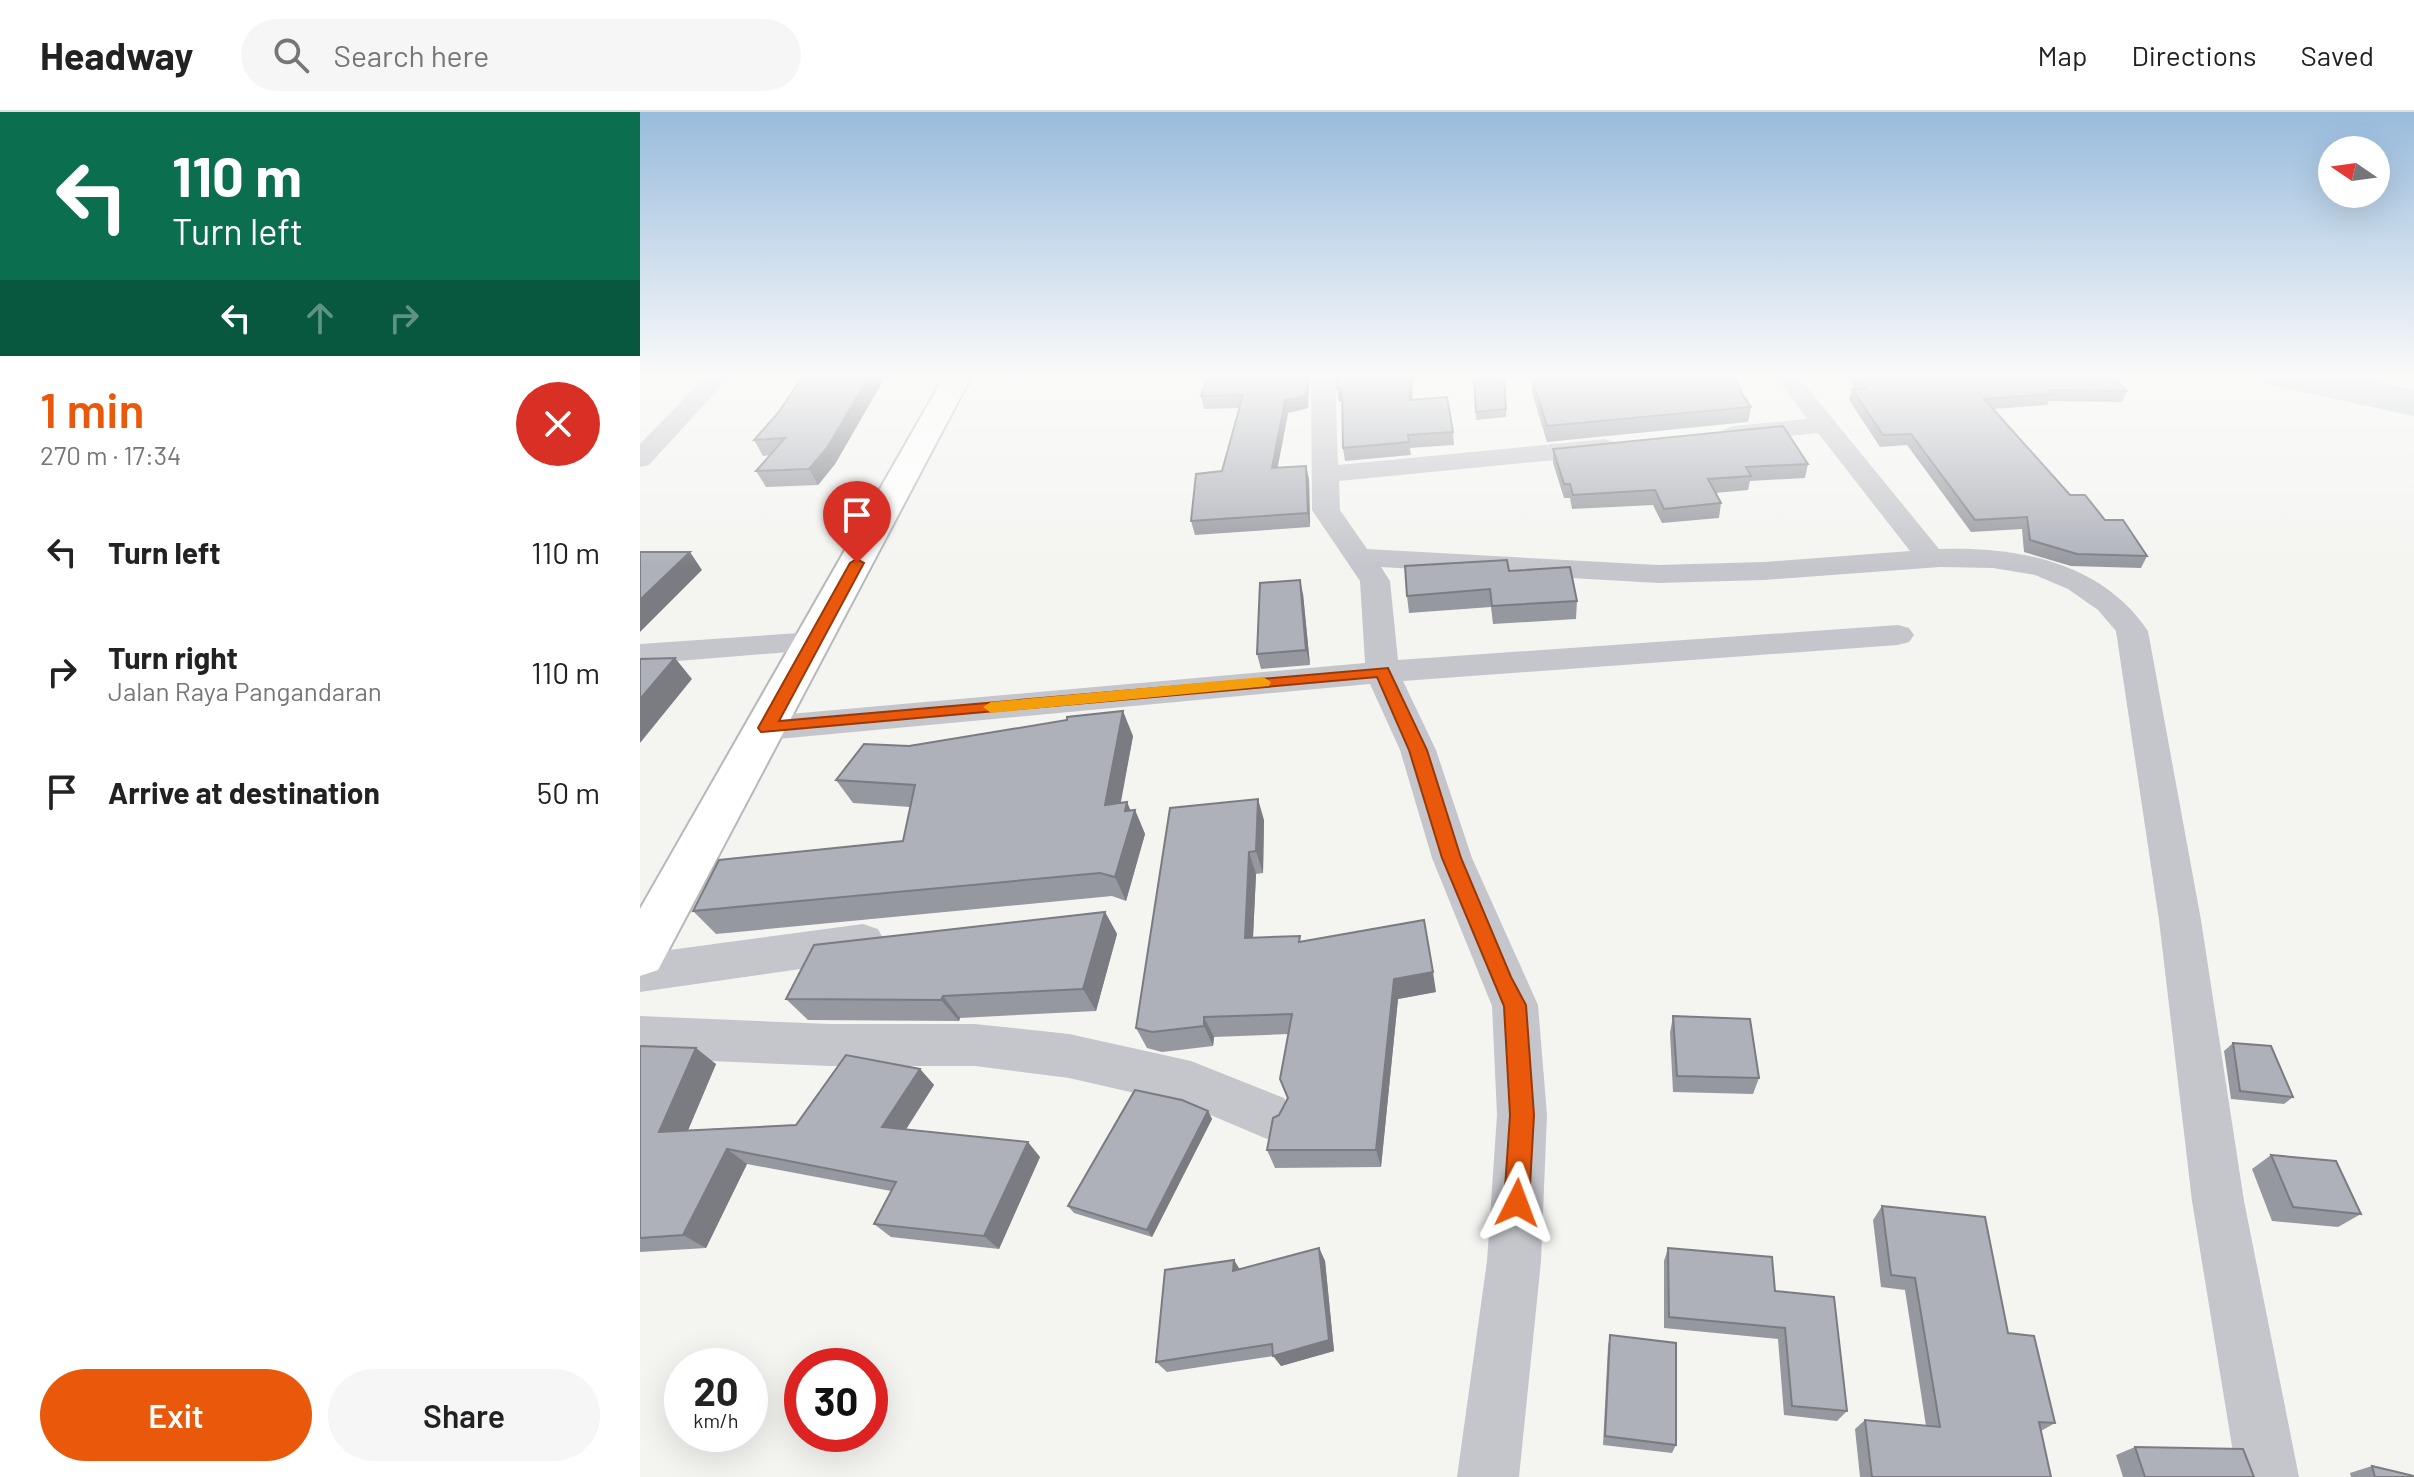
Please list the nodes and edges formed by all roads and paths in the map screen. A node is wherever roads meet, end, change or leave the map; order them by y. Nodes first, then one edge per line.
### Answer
1 (659, 439) edge
2 (924, 439) edge
3 (1326, 439) edge
4 (1834, 439) edge
5 (1637, 443) edge
6 (640, 459) edge
7 (1327, 474) junction
8 (1361, 557) junction
9 (1931, 559) junction
10 (1898, 635) dead end
11 (814, 642) junction
12 (640, 654) edge
13 (1382, 672) junction
14 (767, 728) junction
15 (900, 937) edge
16 (642, 952) edge
17 (640, 1037) edge
18 (1267, 1115) dead end
19 (1488, 1477) edge
20 (2268, 1477) edge

1 - 6 street
2 - 11 highway
3 - 7 street
4 - 9 street
5 - 7 street
7 - 8 street
8 - 9 street
8 - 13 street
9 - 20 street
10 - 13 street
11 - 12 street
11 - 14 highway
13 - 14 street
13 - 19 street
14 - 16 highway
15 - 16 street
17 - 18 street

